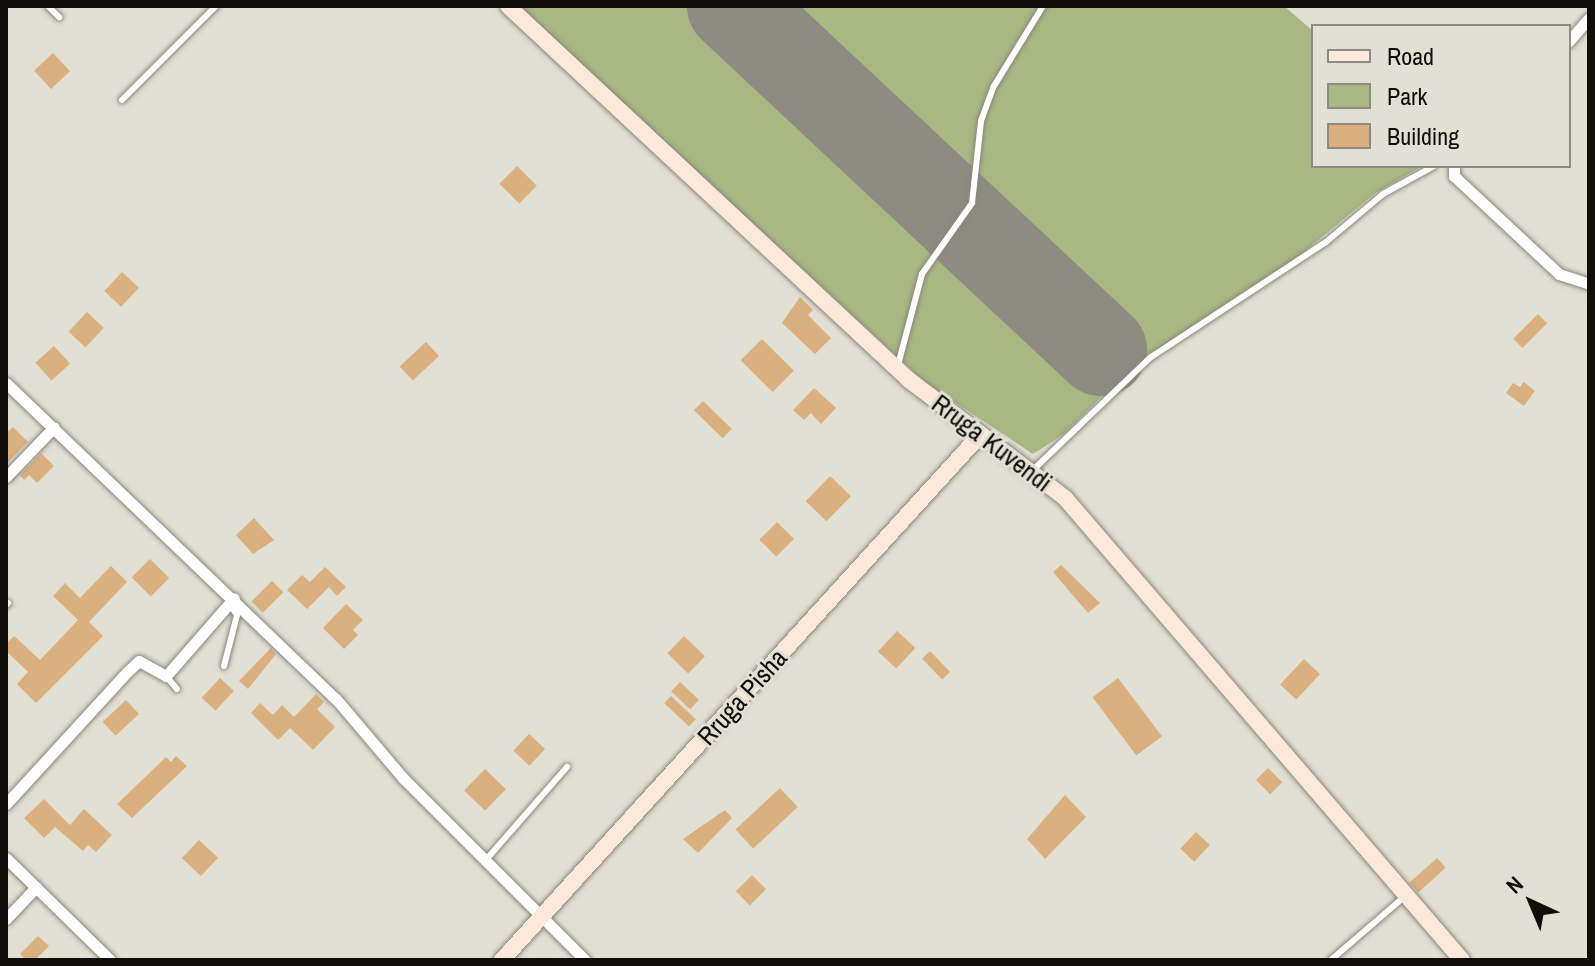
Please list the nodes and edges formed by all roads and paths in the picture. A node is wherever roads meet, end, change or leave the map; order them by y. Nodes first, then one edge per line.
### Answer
1 (48, 6) edge
2 (216, 6) edge
3 (508, 6) edge
4 (1043, 6) edge
5 (59, 17) dead end
6 (1589, 18) edge
7 (1571, 39) edge
8 (122, 100) dead end
9 (1430, 168) edge
10 (1454, 168) edge
11 (1589, 284) edge
12 (897, 369) junction
13 (6, 383) edge
14 (54, 427) junction
15 (981, 434) junction
16 (1033, 470) junction
17 (6, 477) edge
18 (232, 600) junction
19 (224, 666) dead end
20 (166, 676) junction
21 (177, 689) dead end
22 (567, 767) dead end
23 (6, 804) edge
24 (6, 858) edge
25 (485, 861) junction
26 (36, 887) junction
27 (1407, 894) junction
28 (6, 919) edge
29 (540, 919) junction
30 (110, 960) edge
31 (502, 960) edge
32 (585, 960) edge
33 (1331, 960) edge
34 (1462, 960) edge

1 - 5 lane
2 - 8 lane
3 - 12 street, Rruga Kuvendi
4 - 12 lane
6 - 7 street
9 - 16 lane
10 - 11 street
12 - 15 street, Rruga Kuvendi
13 - 14 street
14 - 17 street
14 - 18 street
15 - 16 street, Rruga Kuvendi
15 - 29 street, Rruga Pisha
16 - 27 street, Rruga Kuvendi
18 - 19 lane
18 - 20 street
18 - 25 street
20 - 21 lane
20 - 23 street
22 - 25 lane
24 - 26 street
25 - 29 street
26 - 28 street
26 - 30 street
27 - 33 lane
27 - 34 street, Rruga Kuvendi
29 - 31 street, Rruga Pisha
29 - 32 street

